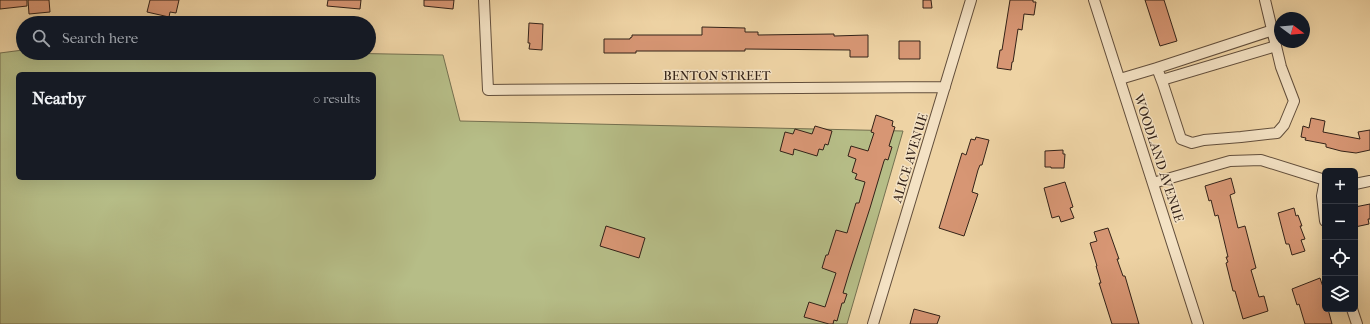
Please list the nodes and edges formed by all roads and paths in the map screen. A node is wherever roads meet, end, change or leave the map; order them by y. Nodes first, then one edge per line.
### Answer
1 (484, 0) edge
2 (971, 0) edge
3 (1094, 0) edge
4 (1265, 0) edge
5 (1273, 30) junction
6 (1274, 35) edge
7 (1274, 47) edge
8 (1276, 48) edge
9 (1157, 68) junction
10 (1120, 79) junction
11 (1162, 80) junction
12 (945, 87) junction
13 (1322, 179) edge
14 (1370, 181) edge
15 (1153, 183) junction
16 (1358, 183) edge
17 (1353, 312) edge
18 (873, 324) edge
19 (1198, 324) edge
20 (1357, 324) edge

1 - 12 street, BENTON STREET
2 - 12 street, ALICE AVENUE
3 - 10 street, WOODLAND AVENUE
4 - 5 street
5 - 6 street
5 - 9 street
7 - 11 street
8 - 11 street
9 - 10 street
9 - 11 street
10 - 15 street, WOODLAND AVENUE
12 - 18 street, ALICE AVENUE
13 - 15 street
14 - 16 street
15 - 19 street, WOODLAND AVENUE
17 - 20 street

